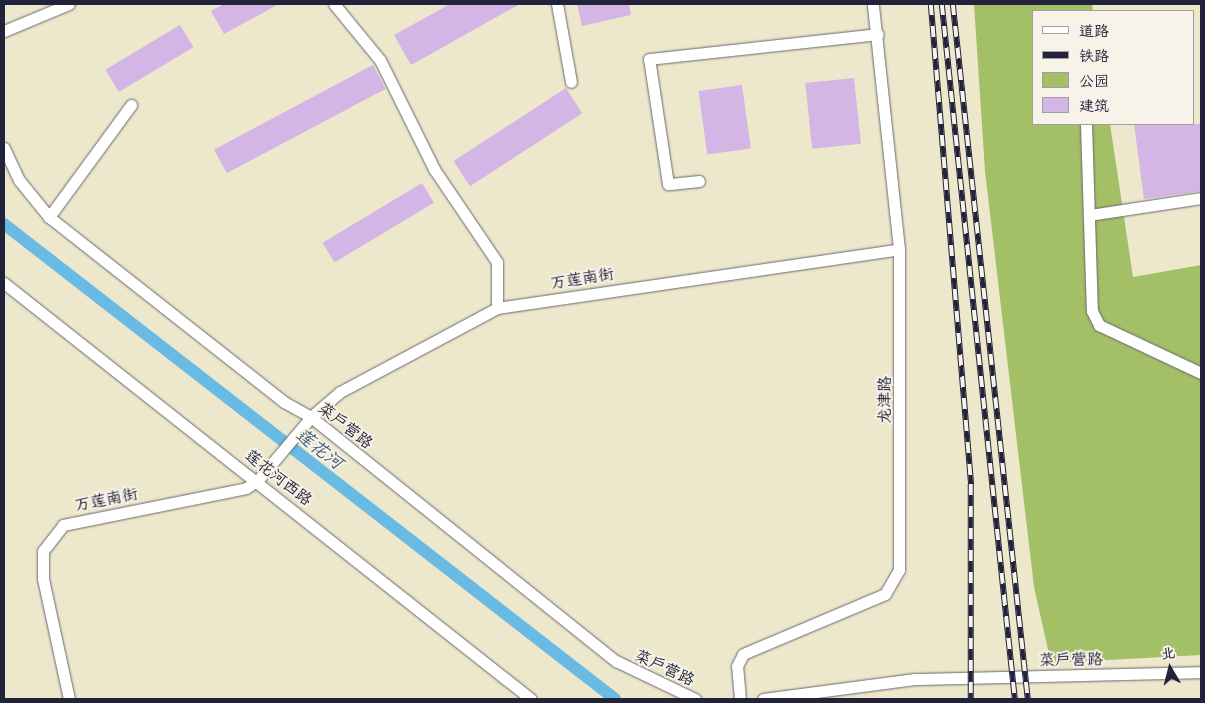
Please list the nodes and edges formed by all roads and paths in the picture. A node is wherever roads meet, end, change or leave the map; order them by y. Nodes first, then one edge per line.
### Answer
1 (69, 4) edge
2 (334, 4) edge
3 (557, 4) edge
4 (873, 4) edge
5 (4, 32) edge
6 (878, 34) junction
7 (571, 82) dead end
8 (131, 105) dead end
9 (1086, 125) edge
10 (4, 148) edge
11 (699, 181) dead end
12 (1201, 198) edge
13 (1089, 215) junction
14 (49, 217) junction
15 (899, 249) junction
16 (4, 283) edge
17 (497, 308) junction
18 (1201, 373) edge
19 (311, 417) junction
20 (258, 480) junction
21 (1201, 672) edge
22 (68, 699) edge
23 (531, 699) edge
24 (696, 699) edge
25 (740, 699) edge
26 (762, 699) edge

1 - 5 street
2 - 17 street
3 - 7 street
4 - 6 street, 龙津路
6 - 11 street
6 - 15 street, 龙津路
8 - 14 street
9 - 13 street
10 - 14 street, 菜户营路
12 - 13 street
13 - 18 street
14 - 19 street, 菜户营路
15 - 17 street, 万莲南街
15 - 25 street, 龙津路
16 - 20 street, 莲花河西路
17 - 19 street, 万莲南街
19 - 20 street, 万莲南街
19 - 24 street, 菜户营路
20 - 22 street, 万莲南街
20 - 23 street, 莲花河西路
21 - 26 street, 菜户营路

